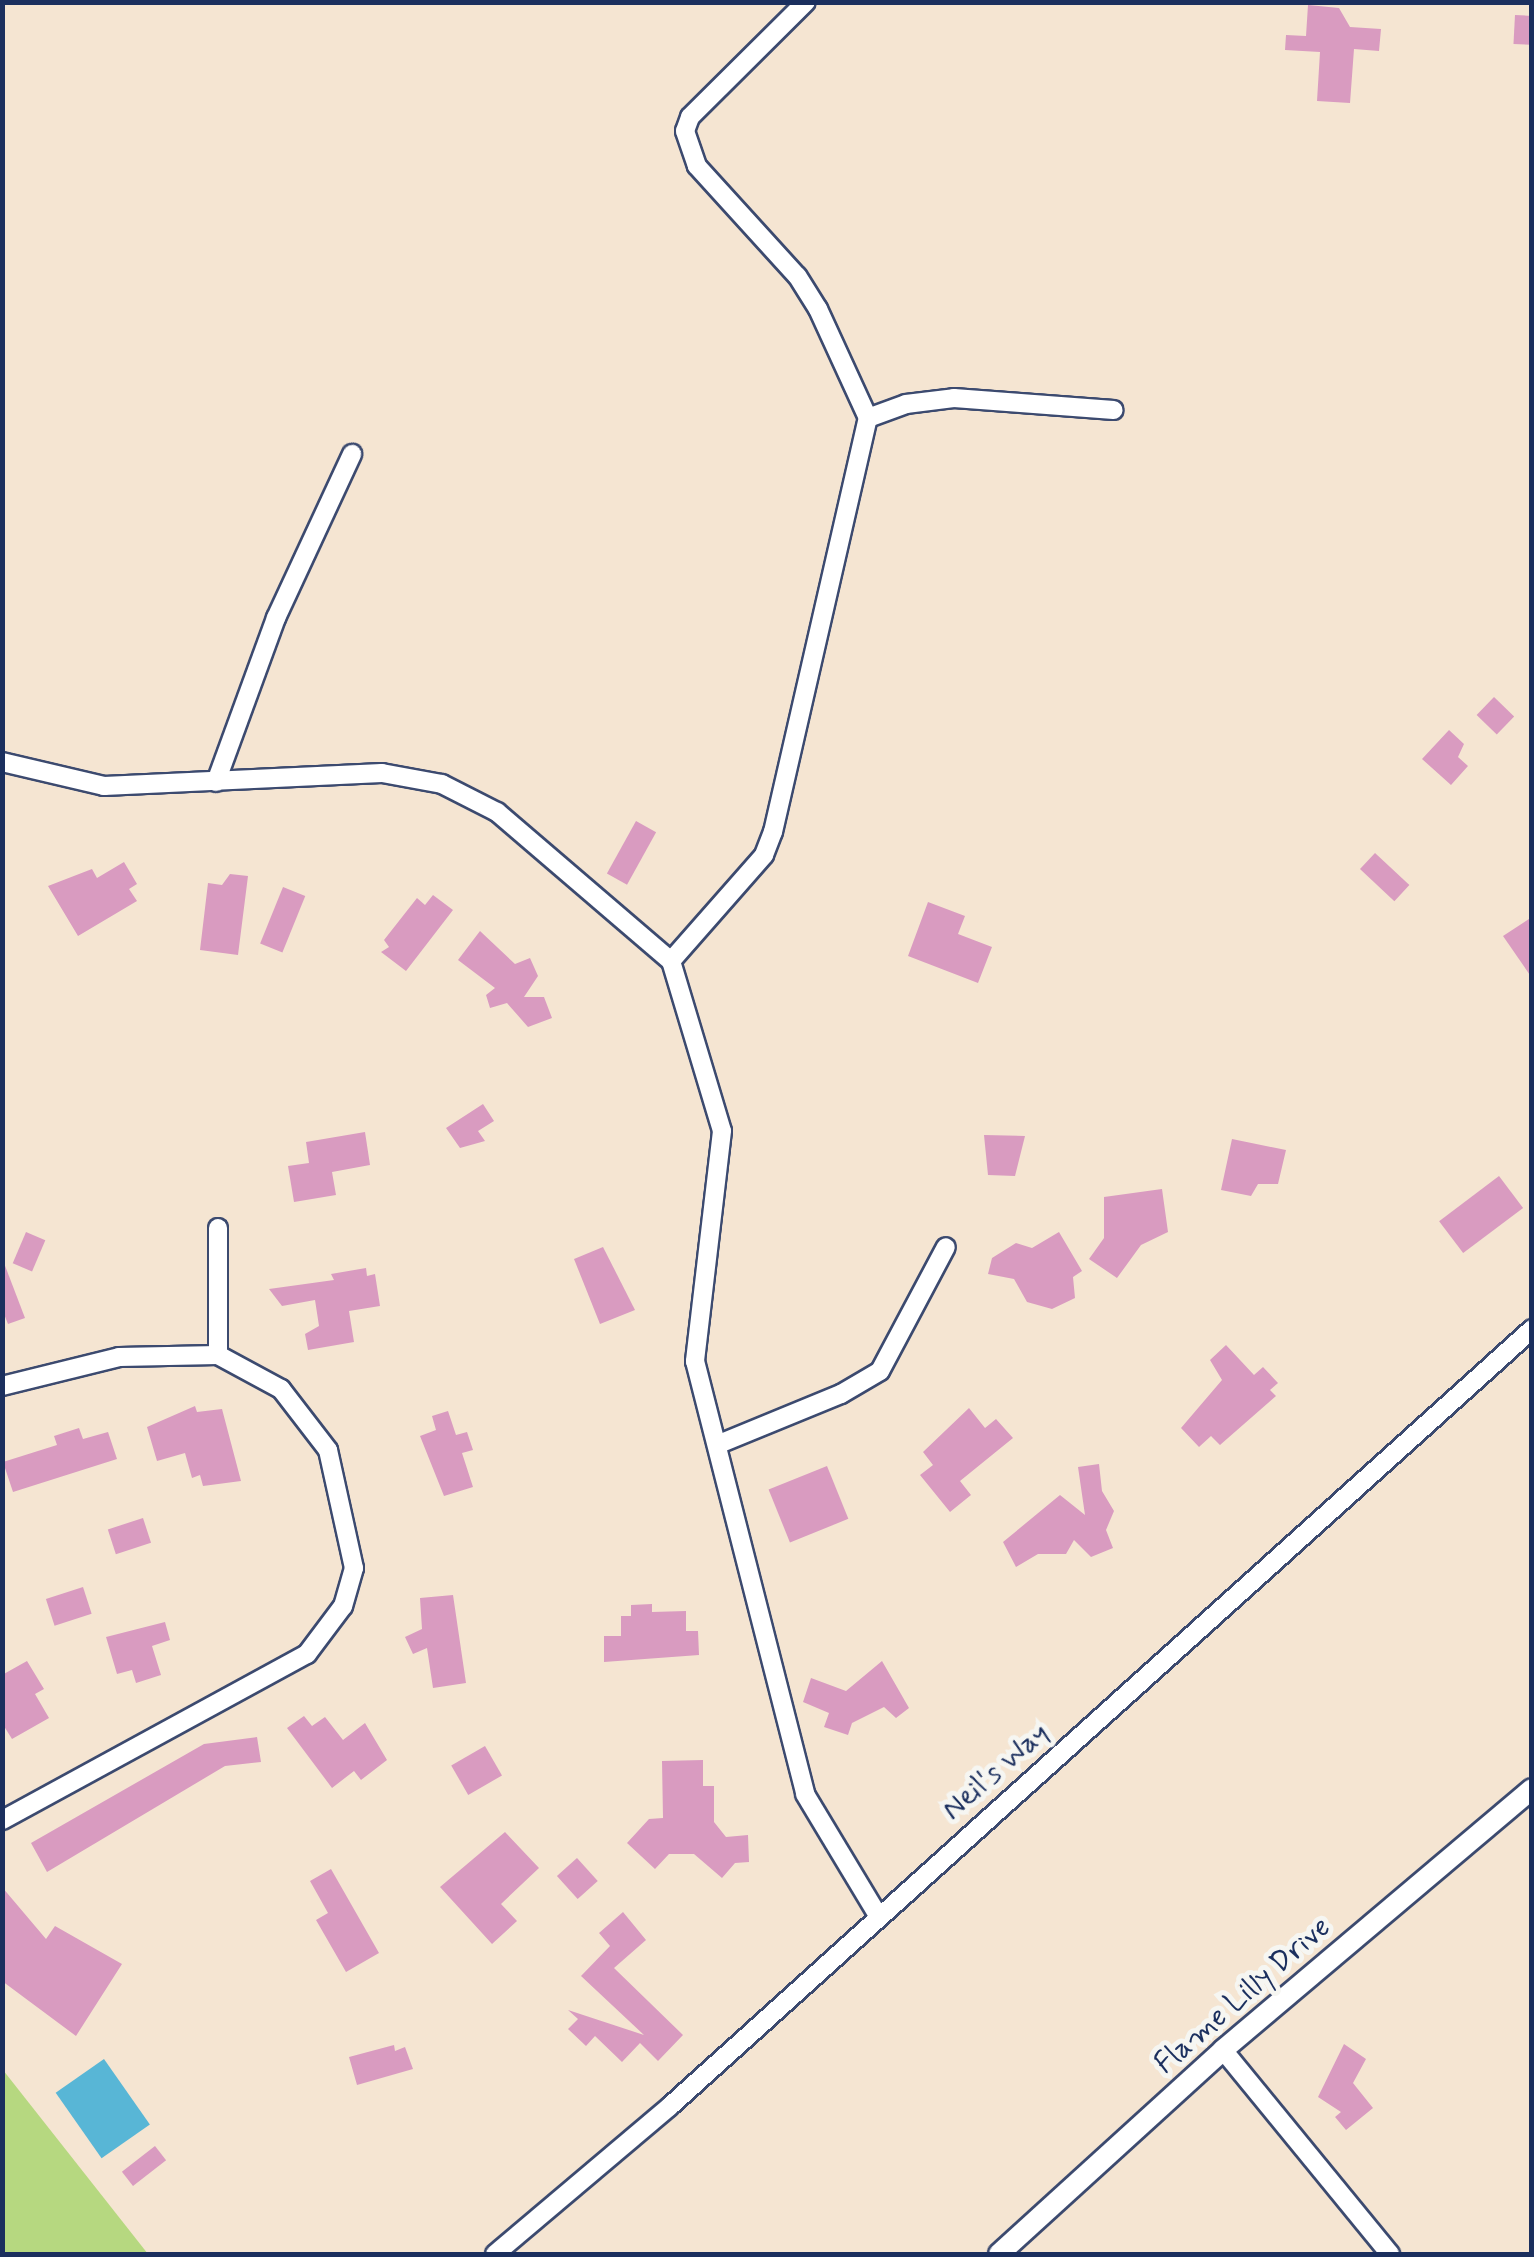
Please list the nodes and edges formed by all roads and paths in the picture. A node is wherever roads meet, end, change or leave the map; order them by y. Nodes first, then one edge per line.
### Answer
1 (806, 2) edge
2 (1114, 410) dead end
3 (868, 418) junction
4 (352, 454) dead end
5 (4, 769) edge
6 (216, 782) junction
7 (671, 960) junction
8 (218, 1228) dead end
9 (946, 1248) dead end
10 (1532, 1329) edge
11 (218, 1355) junction
12 (2, 1386) edge
13 (720, 1444) junction
14 (1532, 1788) edge
15 (2, 1820) edge
16 (876, 1914) junction
17 (1222, 2050) junction
18 (495, 2254) edge
19 (999, 2254) edge
20 (1390, 2254) edge

1 - 3 street
2 - 3 street
3 - 7 street
4 - 6 street
5 - 6 street
6 - 7 street
7 - 13 street
8 - 11 street
9 - 13 street
10 - 16 street, Neil's Way
11 - 12 street
11 - 15 street
13 - 16 street
14 - 17 street, Flame Lilly Drive
16 - 18 street, Neil's Way
17 - 19 street, Flame Lilly Drive
17 - 20 street

